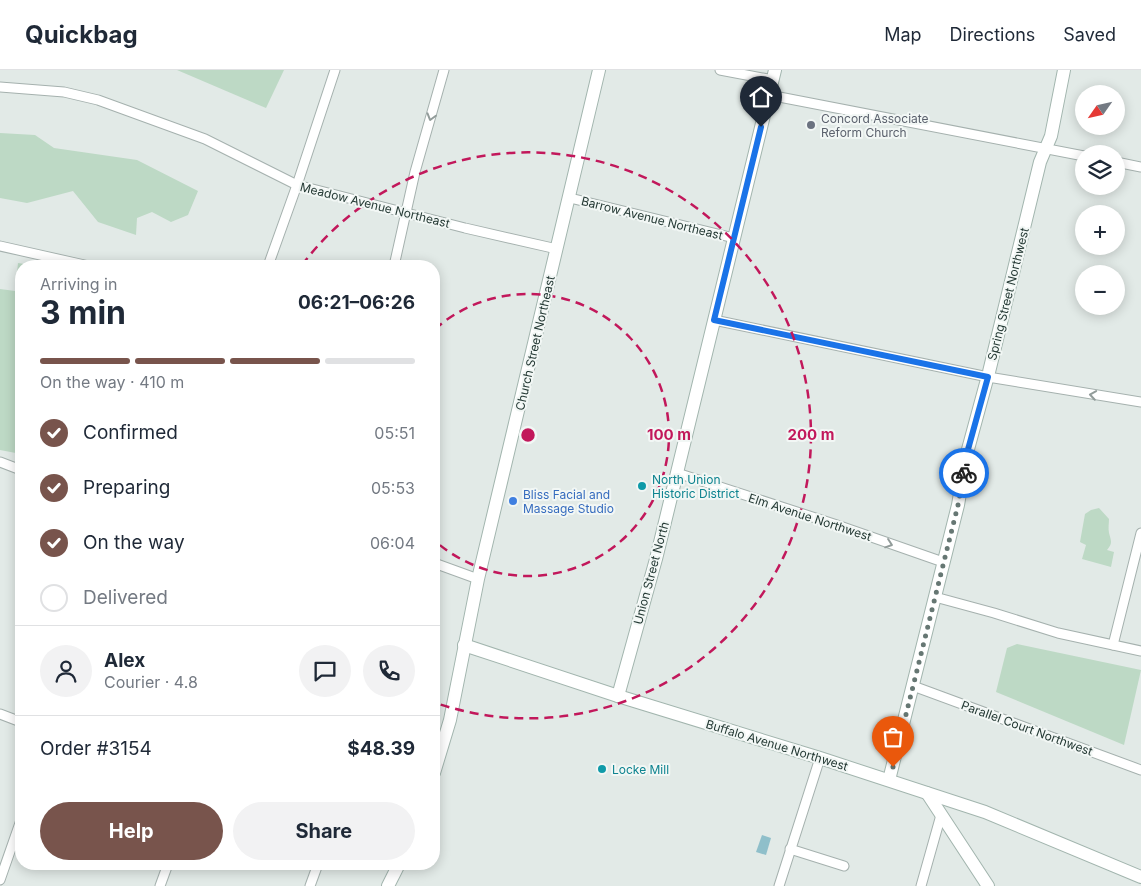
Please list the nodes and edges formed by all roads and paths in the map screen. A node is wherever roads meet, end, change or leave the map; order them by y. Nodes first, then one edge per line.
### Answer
1 (335, 70) edge
2 (444, 70) edge
3 (599, 70) edge
4 (720, 70) edge
5 (1064, 70) edge
6 (774, 75) edge
7 (0, 87) edge
8 (769, 95) junction
9 (1046, 149) junction
10 (1075, 154) edge
11 (1125, 164) edge
12 (1141, 167) edge
13 (297, 185) junction
14 (570, 198) junction
15 (406, 213) junction
16 (734, 238) junction
17 (0, 246) edge
18 (557, 249) junction
19 (62, 260) edge
20 (270, 260) edge
21 (395, 260) edge
22 (714, 320) junction
23 (988, 377) junction
24 (1141, 402) edge
25 (0, 462) edge
26 (15, 468) edge
27 (677, 473) junction
28 (1141, 535) edge
29 (943, 562) junction
30 (440, 565) edge
31 (478, 579) junction
32 (935, 597) junction
33 (464, 645) junction
34 (1113, 645) junction
35 (1141, 651) edge
36 (913, 686) junction
37 (618, 696) junction
38 (0, 714) edge
39 (15, 720) edge
40 (440, 752) edge
41 (820, 758) junction
42 (1141, 770) edge
43 (889, 780) junction
44 (927, 793) junction
45 (941, 815) junction
46 (15, 837) edge
47 (790, 849) junction
48 (844, 866) dead end
49 (166, 870) edge
50 (316, 870) edge
51 (396, 870) edge
52 (1141, 877) edge
53 (0, 880) edge
54 (160, 886) edge
55 (310, 886) edge
56 (388, 886) edge
57 (779, 886) edge
58 (921, 886) edge
59 (988, 886) edge

1 - 13 street
2 -> 15 street
3 - 14 street, Church Street Northeast
4 - 6 street
5 - 9 street, Spring Street Northwest
6 - 8 street, Union Street North
7 - 13 street, Meadow Avenue Northeast
8 - 9 street
8 - 16 street, Union Street North
9 - 10 street
9 - 23 street, Spring Street Northwest
11 - 12 street
13 - 15 street, Meadow Avenue Northeast
13 - 20 street
14 - 16 street, Barrow Avenue Northeast
14 - 18 street, Church Street Northeast
15 - 18 street, Meadow Avenue Northeast
15 - 21 street
16 - 22 street, Union Street North
17 - 19 street
18 - 31 street, Church Street Northeast
22 - 23 street
22 - 27 street, Union Street North
24 -> 23 street
23 - 29 street, Spring Street Northwest
25 - 26 street
27 -> 29 street, Elm Avenue Northwest
27 - 37 street, Union Street North
28 - 34 street
29 - 32 street, Spring Street Northwest
30 - 31 street
31 - 33 street, Church Street Northeast
32 - 34 street
32 - 36 street, Spring Street Northwest
33 - 37 street, Buffalo Avenue Northwest
33 - 40 street, Church Street Northeast
34 - 35 street
36 - 42 street, Parallel Court Northwest
36 - 43 street, Spring Street Northwest
37 - 41 street, Buffalo Avenue Northwest
38 - 39 street
41 - 43 street, Buffalo Avenue Northwest
41 - 47 street
43 - 44 street, Buffalo Avenue Northwest
44 - 45 street
44 - 52 street, Buffalo Avenue Northwest
45 - 58 street
45 - 59 street
46 - 53 street
47 - 48 street
47 - 57 street
49 - 54 street
50 - 55 street
51 - 56 street

